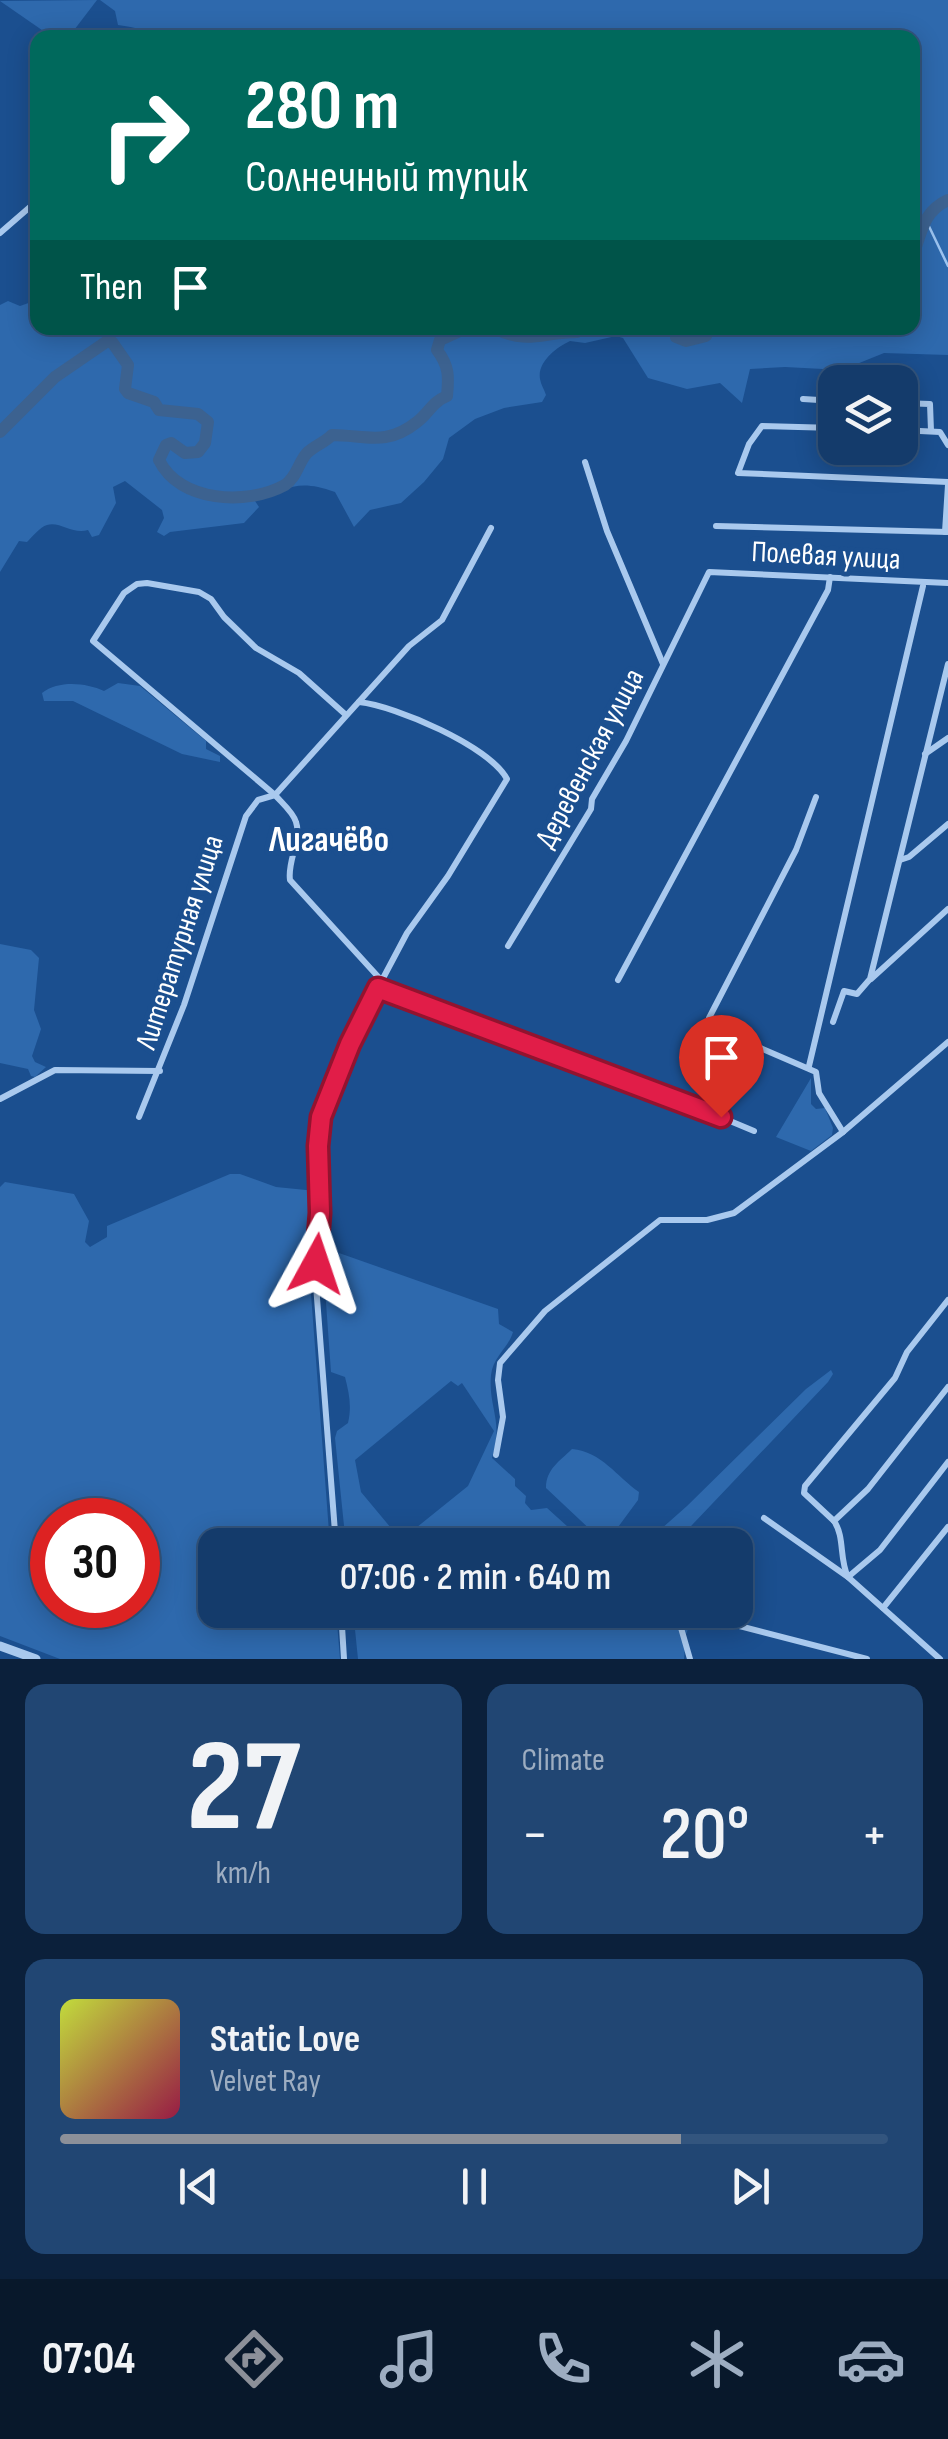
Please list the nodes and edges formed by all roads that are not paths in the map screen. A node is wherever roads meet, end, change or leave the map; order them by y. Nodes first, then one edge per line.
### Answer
1 (30, 207) edge
2 (0, 233) edge
3 (803, 400) dead end
4 (818, 400) edge
5 (918, 404) edge
6 (818, 428) edge
7 (918, 431) edge
8 (931, 431) junction
9 (948, 446) edge
10 (585, 462) dead end
11 (948, 484) edge
12 (716, 526) dead end
13 (491, 528) dead end
14 (947, 532) edge
15 (706, 577) joint
16 (830, 577) junction
17 (948, 583) edge
18 (923, 586) dead end
19 (948, 664) edge
20 (663, 666) junction
21 (358, 702) junction
22 (346, 715) junction
23 (948, 738) edge
24 (925, 754) junction
25 (275, 796) junction
26 (816, 798) dead end
27 (948, 824) edge
28 (899, 860) junction
29 (948, 909) edge
30 (508, 946) dead end
31 (870, 979) junction
32 (618, 980) dead end
33 (380, 984) junction
34 (833, 1022) dead end
35 (948, 1042) edge
36 (809, 1066) junction
37 (160, 1070) junction
38 (0, 1099) edge
39 (139, 1117) dead end
40 (754, 1131) dead end
41 (842, 1132) junction
42 (948, 1300) edge
43 (948, 1386) edge
44 (496, 1455) dead end
45 (948, 1462) edge
46 (764, 1518) dead end
47 (834, 1521) junction
48 (948, 1527) edge
49 (335, 1528) edge
50 (848, 1577) junction
51 (882, 1608) junction
52 (341, 1628) edge
53 (0, 1646) edge
54 (36, 1659) edge
55 (344, 1659) edge
56 (690, 1659) edge
57 (867, 1659) edge
58 (940, 1659) edge

1 - 2 street
3 - 4 street
5 - 8 street
6 - 11 street
7 - 8 street
8 - 9 street
10 - 20 street
11 - 14 street
12 - 14 street
13 - 21 street, Литературная улица
15 - 16 street, Полевая улица
15 - 20 street, Деревенская улица
16 - 17 street, Полевая улица
16 - 32 street
18 - 36 street
19 - 24 street
20 - 30 street, Деревенская улица
21 - 22 street, Литературная улица
21 - 33 street
22 - 25 street, Литературная улица
22 - 25 street
23 - 24 street
24 - 28 street
25 - 33 street
25 - 37 street, Литературная улица
26 - 36 street
27 - 28 street
28 - 31 street
29 - 31 street
31 - 34 street
33 - 40 street
33 - 49 street
35 - 41 street
36 - 41 street
37 - 38 street
37 - 39 street, Литературная улица
41 - 44 street
42 - 47 street
43 - 47 street
45 - 50 street
46 - 50 street
47 - 50 street
48 - 51 street
50 - 51 street
51 - 58 street
52 - 55 street
53 - 54 street
56 - 57 street

